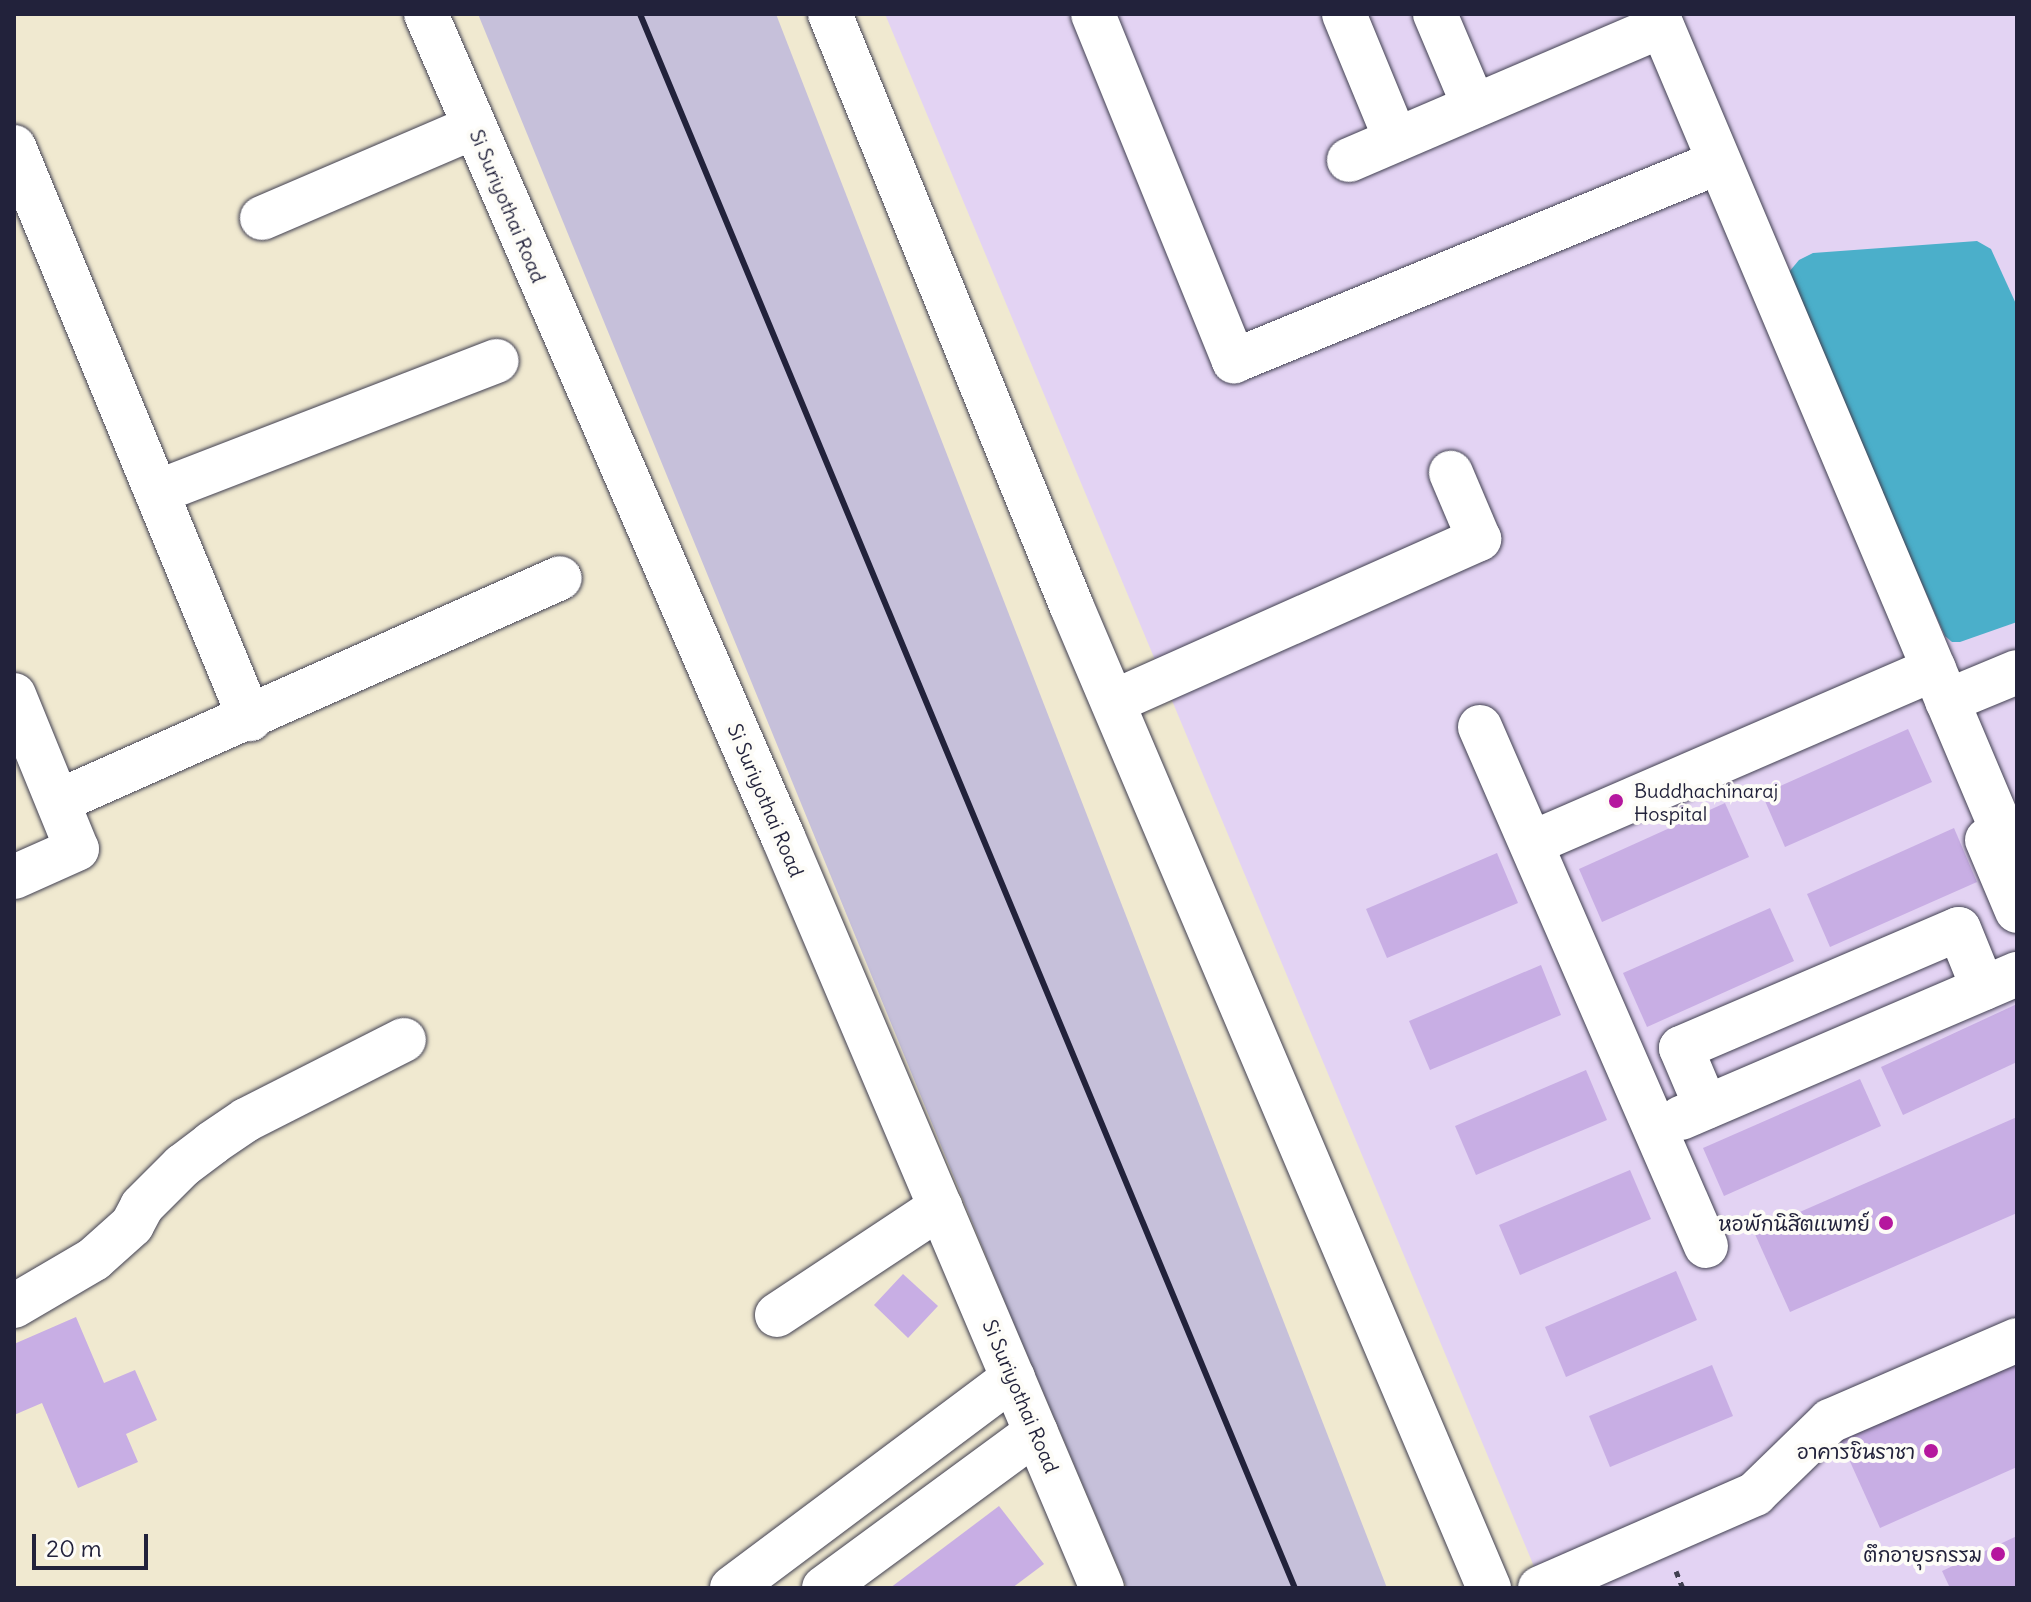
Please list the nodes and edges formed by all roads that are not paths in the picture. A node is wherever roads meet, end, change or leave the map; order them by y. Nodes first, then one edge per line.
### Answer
1 (426, 14) edge
2 (830, 14) edge
3 (1093, 14) edge
4 (1344, 14) edge
5 (1435, 14) edge
6 (1659, 20) edge
7 (1474, 106) junction
8 (474, 127) junction
9 (1396, 140) junction
10 (14, 147) edge
11 (1349, 160) dead end
12 (1719, 162) junction
13 (262, 218) dead end
14 (497, 361) dead end
15 (1451, 473) dead end
16 (157, 492) junction
17 (560, 578) dead end
18 (2017, 672) edge
19 (1941, 685) junction
20 (14, 695) edge
21 (1113, 702) junction
22 (250, 719) junction
23 (1480, 727) dead end
24 (59, 801) junction
25 (1532, 843) junction
26 (2017, 866) edge
27 (14, 877) edge
28 (2017, 911) edge
29 (2000, 981) edge
30 (404, 1040) dead end
31 (1706, 1107) junction
32 (1655, 1129) junction
33 (940, 1207) junction
34 (1706, 1246) dead end
35 (14, 1306) edge
36 (777, 1315) dead end
37 (2017, 1340) edge
38 (1013, 1378) junction
39 (1036, 1432) junction
40 (915, 1448) junction
41 (947, 1498) junction
42 (752, 1582) edge
43 (1565, 1583) edge
44 (824, 1588) edge
45 (1102, 1588) edge
46 (1489, 1588) edge

1 - 8 street, Si Suriyothai Road
2 - 21 street
3 - 12 street
4 - 9 street
5 - 7 street
6 - 7 street
6 - 12 street
7 - 9 street
8 - 13 street
8 - 33 street, Si Suriyothai Road
9 - 11 street
10 - 16 street
12 - 19 street
14 - 16 street
15 - 21 street
16 - 22 street
17 - 22 street
18 - 19 street
19 - 25 street
19 - 26 street
19 - 28 street
20 - 24 street
21 - 46 street
22 - 24 street
23 - 25 street
24 - 27 street
25 - 32 street
29 - 31 street
29 - 31 street
30 - 35 street
31 - 32 street
32 - 34 street
33 - 36 street
33 - 38 street, Si Suriyothai Road
37 - 43 street
38 - 39 street, Si Suriyothai Road
38 - 40 street
39 - 41 street
39 - 45 street, Si Suriyothai Road
40 - 41 street
40 - 42 street
41 - 44 street

